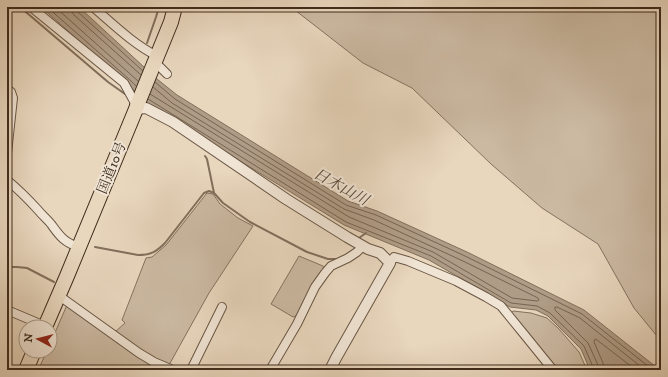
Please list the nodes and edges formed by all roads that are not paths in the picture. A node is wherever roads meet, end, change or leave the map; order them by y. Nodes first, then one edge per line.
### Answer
1 (31, 7) edge
2 (93, 7) edge
3 (175, 7) edge
4 (154, 63) junction
5 (167, 74) dead end
6 (7, 89) edge
7 (137, 106) junction
8 (7, 153) edge
9 (7, 180) edge
10 (363, 246) junction
11 (79, 247) junction
12 (390, 263) junction
13 (58, 295) junction
14 (222, 307) dead end
15 (7, 310) edge
16 (28, 319) edge
17 (48, 319) edge
18 (31, 359) edge
19 (26, 370) edge
20 (173, 370) edge
21 (191, 370) edge
22 (270, 370) edge
23 (330, 370) edge
24 (553, 370) edge

1 - 7 street
2 - 4 street
3 - 4 highway, 国道10号
4 - 5 street
4 - 7 highway, 国道10号
6 - 8 street
7 - 10 street
7 - 11 highway, 国道10号
9 - 11 street
10 - 12 street
10 - 22 street
11 - 13 highway, 国道10号
12 - 23 street
12 - 24 street
13 - 17 highway, 国道10号
13 - 20 street
14 - 21 street
15 - 16 street
18 - 19 highway

